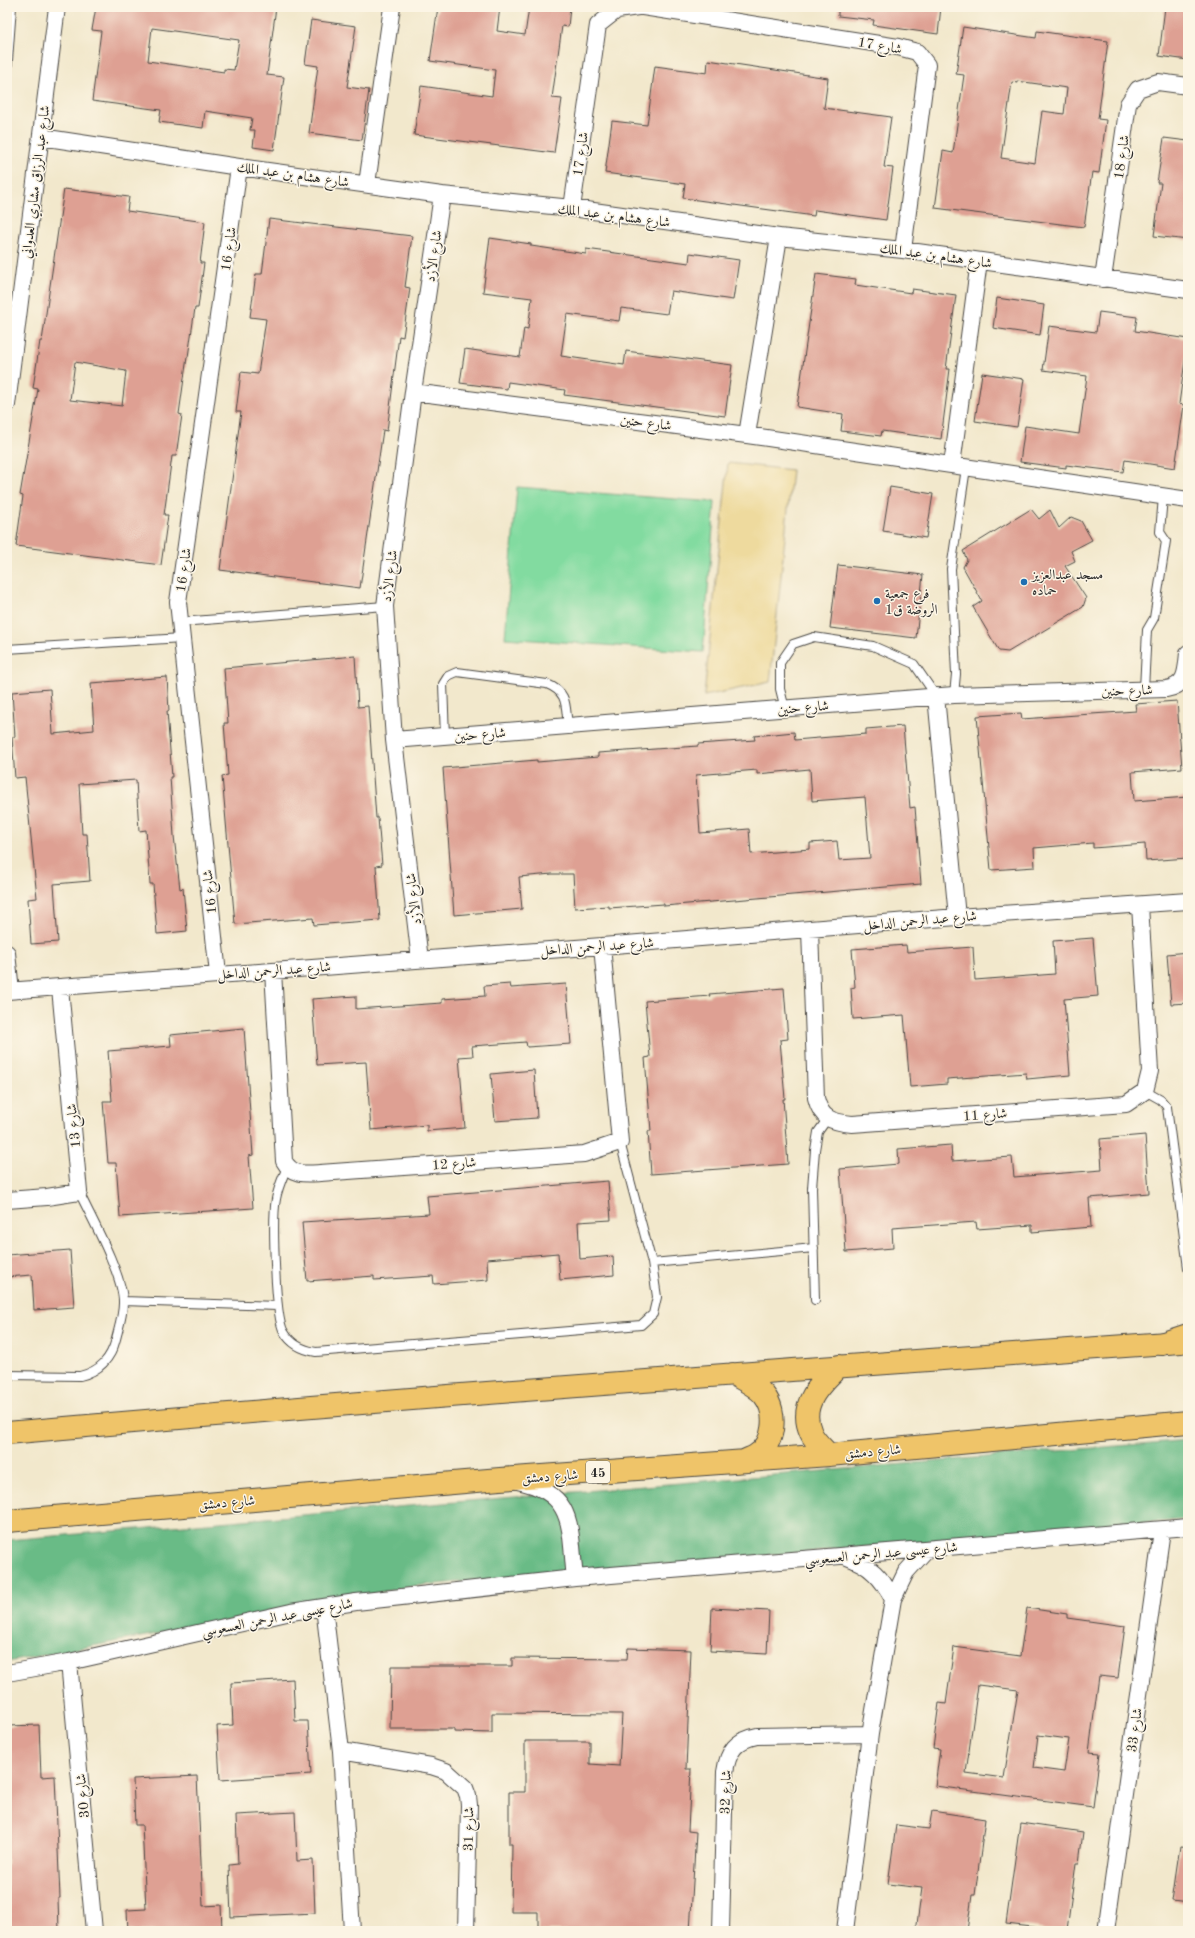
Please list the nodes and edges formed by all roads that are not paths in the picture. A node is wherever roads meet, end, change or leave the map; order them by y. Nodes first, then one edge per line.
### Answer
1 (12, 7) edge
2 (57, 7) edge
3 (392, 7) edge
4 (638, 7) edge
5 (643, 7) edge
6 (7, 74) edge
7 (1188, 86) edge
8 (41, 137) junction
9 (239, 167) junction
10 (367, 184) junction
11 (442, 195) junction
12 (572, 208) junction
13 (779, 237) junction
14 (903, 250) junction
15 (980, 261) junction
16 (1103, 279) junction
17 (1188, 290) edge
18 (11, 324) edge
19 (413, 392) junction
20 (7, 405) edge
21 (747, 435) junction
22 (959, 466) junction
23 (1163, 497) junction
24 (1188, 500) edge
25 (385, 606) junction
26 (181, 630) junction
27 (7, 650) edge
28 (1188, 653) edge
29 (1144, 689) junction
30 (954, 695) junction
31 (936, 696) junction
32 (785, 709) junction
33 (568, 726) junction
34 (445, 737) junction
35 (394, 740) junction
36 (1188, 902) edge
37 (1140, 905) junction
38 (957, 917) junction
39 (810, 930) junction
40 (602, 946) junction
41 (7, 953) edge
42 (420, 960) junction
43 (273, 971) junction
44 (218, 974) junction
45 (60, 988) junction
46 (9, 991) edge
47 (1145, 1091) junction
48 (828, 1118) junction
49 (620, 1142) junction
50 (287, 1167) junction
51 (79, 1192) junction
52 (7, 1200) edge
53 (814, 1248) junction
54 (652, 1264) junction
55 (1188, 1268) edge
56 (816, 1300) dead end
57 (123, 1302) junction
58 (277, 1306) junction
59 (1188, 1335) edge
60 (1188, 1342) edge
61 (1161, 1344) junction
62 (839, 1366) junction
63 (733, 1374) junction
64 (7, 1375) edge
65 (1188, 1422) edge
66 (7, 1433) edge
67 (829, 1455) junction
68 (740, 1462) junction
69 (500, 1479) junction
70 (7, 1521) edge
71 (1188, 1528) edge
72 (1162, 1530) junction
73 (926, 1550) junction
74 (846, 1556) junction
75 (575, 1578) junction
76 (893, 1599) junction
77 (324, 1607) junction
78 (70, 1662) junction
79 (7, 1673) edge
80 (870, 1734) junction
81 (341, 1751) junction
82 (94, 1931) edge
83 (352, 1931) edge
84 (466, 1931) edge
85 (722, 1931) edge
86 (845, 1931) edge
87 (1106, 1931) edge

1 - 6 lane
2 - 8 street, شارع عبد الرزاق مشاري العدواني
3 - 10 street
4 - 12 street, شارع 17
5 - 14 street, شارع 17
7 - 16 street, شارع 18
8 - 9 street, شارع هشام بن عبد الملك
8 - 18 street, شارع عبد الرزاق مشاري العدواني
9 - 10 street, شارع هشام بن عبد الملك
9 - 26 street, شارع 16
10 - 11 street, شارع هشام بن عبد الملك
11 - 12 street, شارع هشام بن عبد الملك
11 - 19 street, شارع الأزد
12 - 13 street, شارع هشام بن عبد الملك
13 - 14 street, شارع هشام بن عبد الملك
13 - 21 street
14 - 15 street, شارع هشام بن عبد الملك
15 - 16 street, شارع هشام بن عبد الملك
15 - 22 street
16 - 17 street, شارع هشام بن عبد الملك
18 - 20 street, شارع عبد الرزاق مشاري العدواني
19 - 21 street, شارع حنين
19 - 25 street, شارع الأزد
21 - 22 street, شارع حنين
22 - 23 street, شارع حنين
22 - 30 lane
23 - 24 street, شارع حنين
23 - 29 lane
25 - 26 lane
25 - 35 street, شارع الأزد
26 - 27 lane
26 - 44 street, شارع 16
28 - 29 street, شارع حنين
29 - 30 street, شارع حنين
30 - 31 street, شارع حنين
31 - 32 street, شارع حنين
31 - 32 lane
31 - 38 street
32 - 33 street, شارع حنين
33 - 34 street, شارع حنين
33 - 34 lane
34 - 35 street, شارع حنين
35 - 42 street, شارع الأزد
36 - 37 street, شارع عبد الرحمن الداخل
37 - 38 street, شارع عبد الرحمن الداخل
37 - 47 street
38 - 39 street, شارع عبد الرحمن الداخل
39 - 40 street, شارع عبد الرحمن الداخل
39 - 48 street
40 - 42 street, شارع عبد الرحمن الداخل
40 - 49 street
41 - 46 street
42 - 43 street, شارع عبد الرحمن الداخل
43 - 44 street, شارع عبد الرحمن الداخل
43 - 50 street
44 - 45 street, شارع عبد الرحمن الداخل
45 - 46 street, شارع عبد الرحمن الداخل
45 - 51 street, شارع 13
47 - 48 street, شارع 11
47 - 55 lane
48 - 53 lane
49 - 50 street, شارع 12
49 - 54 lane
50 - 58 lane
51 - 52 street
51 - 57 lane
53 - 54 lane
53 - 56 lane
54 - 58 lane
57 - 58 lane
57 - 64 lane
59 - 61 main road
60 - 61 main road
61 - 62 main road
62 - 63 main road
62 - 67 main road
63 - 66 main road
63 - 68 main road
65 - 67 main road, شارع دمشق / 45
67 - 68 main road, شارع دمشق / 45
68 - 69 main road, شارع دمشق / 45
69 - 70 main road, شارع دمشق / 45
69 - 75 street
71 - 72 street, شارع عيسى عبد الرحمن العسعوسي
72 - 73 street, شارع عيسى عبد الرحمن العسعوسي
72 - 87 street, شارع 33
73 - 74 street, شارع عيسى عبد الرحمن العسعوسي
73 - 76 street
74 - 75 street, شارع عيسى عبد الرحمن العسعوسي
74 - 76 street
75 - 77 street, شارع عيسى عبد الرحمن العسعوسي
76 - 80 street
77 - 78 street, شارع عيسى عبد الرحمن العسعوسي
77 - 81 street
78 - 79 street, شارع عيسى عبد الرحمن العسعوسي
78 - 82 street, شارع 30
80 - 85 street, شارع 32
80 - 86 street
81 - 83 street
81 - 84 street, شارع 31

